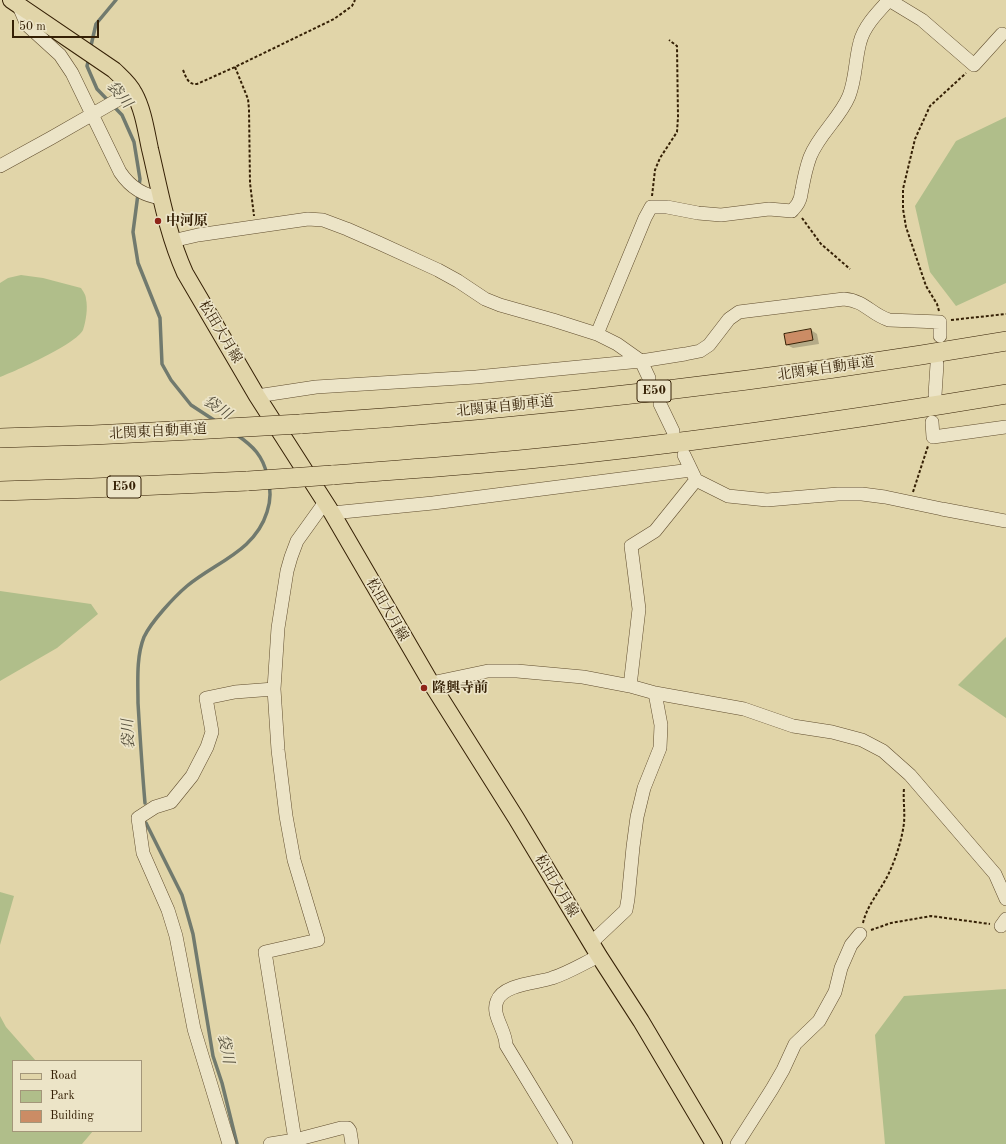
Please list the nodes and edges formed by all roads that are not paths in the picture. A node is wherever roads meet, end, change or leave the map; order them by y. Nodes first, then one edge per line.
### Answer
1 (889, 0) edge
2 (14, 2) edge
3 (1002, 34) dead end
4 (129, 93) junction
5 (97, 112) junction
6 (0, 166) edge
7 (154, 196) junction
8 (172, 242) junction
9 (597, 334) junction
10 (940, 336) dead end
11 (1006, 340) edge
12 (641, 361) junction
13 (937, 364) dead end
14 (649, 378) dead end
15 (1006, 394) edge
16 (935, 395) dead end
17 (257, 396) junction
18 (660, 404) dead end
19 (932, 422) dead end
20 (1006, 426) edge
21 (673, 431) dead end
22 (0, 438) edge
23 (684, 455) dead end
24 (693, 475) junction
25 (0, 491) edge
26 (328, 507) junction
27 (1006, 521) edge
28 (430, 683) junction
29 (630, 686) junction
30 (274, 689) junction
31 (655, 693) junction
32 (1006, 900) edge
33 (860, 934) road end
34 (591, 942) junction
35 (599, 956) junction
36 (295, 1140) junction
37 (229, 1144) edge
38 (270, 1144) edge
39 (352, 1144) edge
40 (566, 1144) edge
41 (714, 1144) edge
42 (737, 1144) edge

1 - 3 street
1 - 9 street
2 - 4 main road, 松田大月線
2 - 5 street
4 - 5 street
4 - 7 main road, 松田大月線
5 - 6 street
5 - 7 street
7 - 8 main road, 松田大月線
8 - 9 street
8 - 17 main road, 松田大月線
9 - 12 street
10 - 12 street
11 - 22 highway, 北関東自動車道 / E50, bridge
12 - 14 street
12 - 17 street
13 - 16 street
15 - 25 highway, E50, bridge
17 - 26 main road, 松田大月線
18 - 21 street
19 - 20 street
23 - 24 street
24 - 26 street
24 - 27 street
24 - 29 street
26 - 28 main road, 松田大月線
26 - 30 street
28 - 29 street
28 - 34 main road, 松田大月線
29 - 31 street
30 - 36 street
30 - 37 street
31 - 32 street
31 - 34 street
33 - 42 street
34 - 35 main road, 松田大月線
35 - 40 street
35 - 41 main road, 松田大月線
36 - 38 street
36 - 39 street

